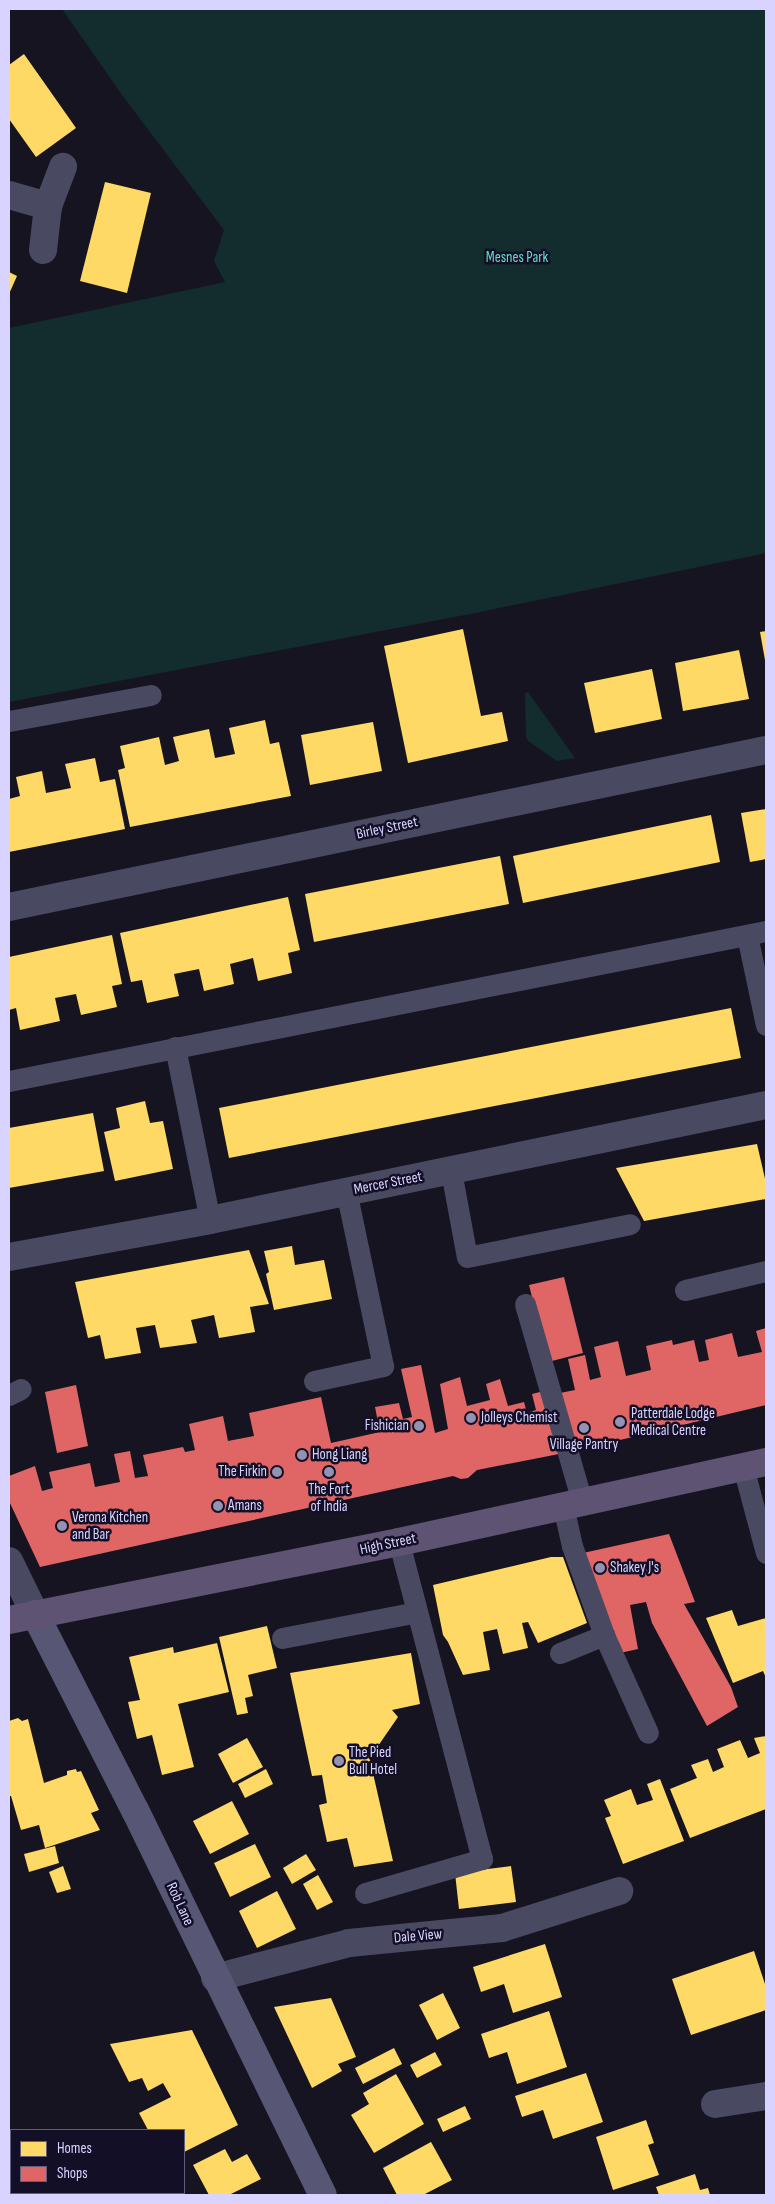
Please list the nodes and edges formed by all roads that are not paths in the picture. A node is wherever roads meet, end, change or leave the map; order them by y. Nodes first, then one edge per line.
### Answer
1 (63, 167) dead end
2 (9, 195) edge
3 (48, 206) junction
4 (43, 250) dead end
5 (151, 695) dead end
6 (9, 721) edge
7 (766, 750) edge
8 (9, 907) edge
9 (756, 933) edge
10 (766, 1025) edge
11 (175, 1047) junction
12 (9, 1081) edge
13 (766, 1105) edge
14 (451, 1171) junction
15 (346, 1191) junction
16 (210, 1220) junction
17 (630, 1224) dead end
18 (9, 1257) edge
19 (766, 1271) edge
20 (685, 1290) dead end
21 (525, 1304) dead end
22 (314, 1381) dead end
23 (755, 1465) edge
24 (573, 1504) junction
25 (399, 1542) junction
26 (766, 1553) edge
27 (9, 1561) edge
28 (417, 1612) junction
29 (35, 1614) junction
30 (9, 1620) edge
31 (604, 1635) junction
32 (282, 1638) dead end
33 (560, 1653) dead end
34 (648, 1733) dead end
35 (619, 1891) dead end
36 (365, 1893) dead end
37 (216, 1978) junction
38 (766, 2096) edge
39 (715, 2104) dead end
40 (323, 2195) edge

1 - 3 street
2 - 3 street
3 - 4 street
5 - 6 lane
7 - 8 street, Birley Street
9 - 10 lane
9 - 11 lane
11 - 12 lane
11 - 16 lane
13 - 14 street, Mercer Street
14 - 15 street, Mercer Street
14 - 17 lane
15 - 16 street, Mercer Street
15 - 22 lane
16 - 18 street, Mercer Street
19 - 20 lane
21 - 24 lane
23 - 24 main road, High Street
23 - 26 lane
24 - 25 main road, High Street
24 - 31 lane
25 - 28 lane
25 - 29 main road, High Street
27 - 29 street
28 - 32 lane
28 - 36 lane
29 - 30 main road, High Street
29 - 37 street, Rob Lane
31 - 33 lane
31 - 34 lane
35 - 37 street, Dale View
37 - 40 street, Rob Lane
38 - 39 street

